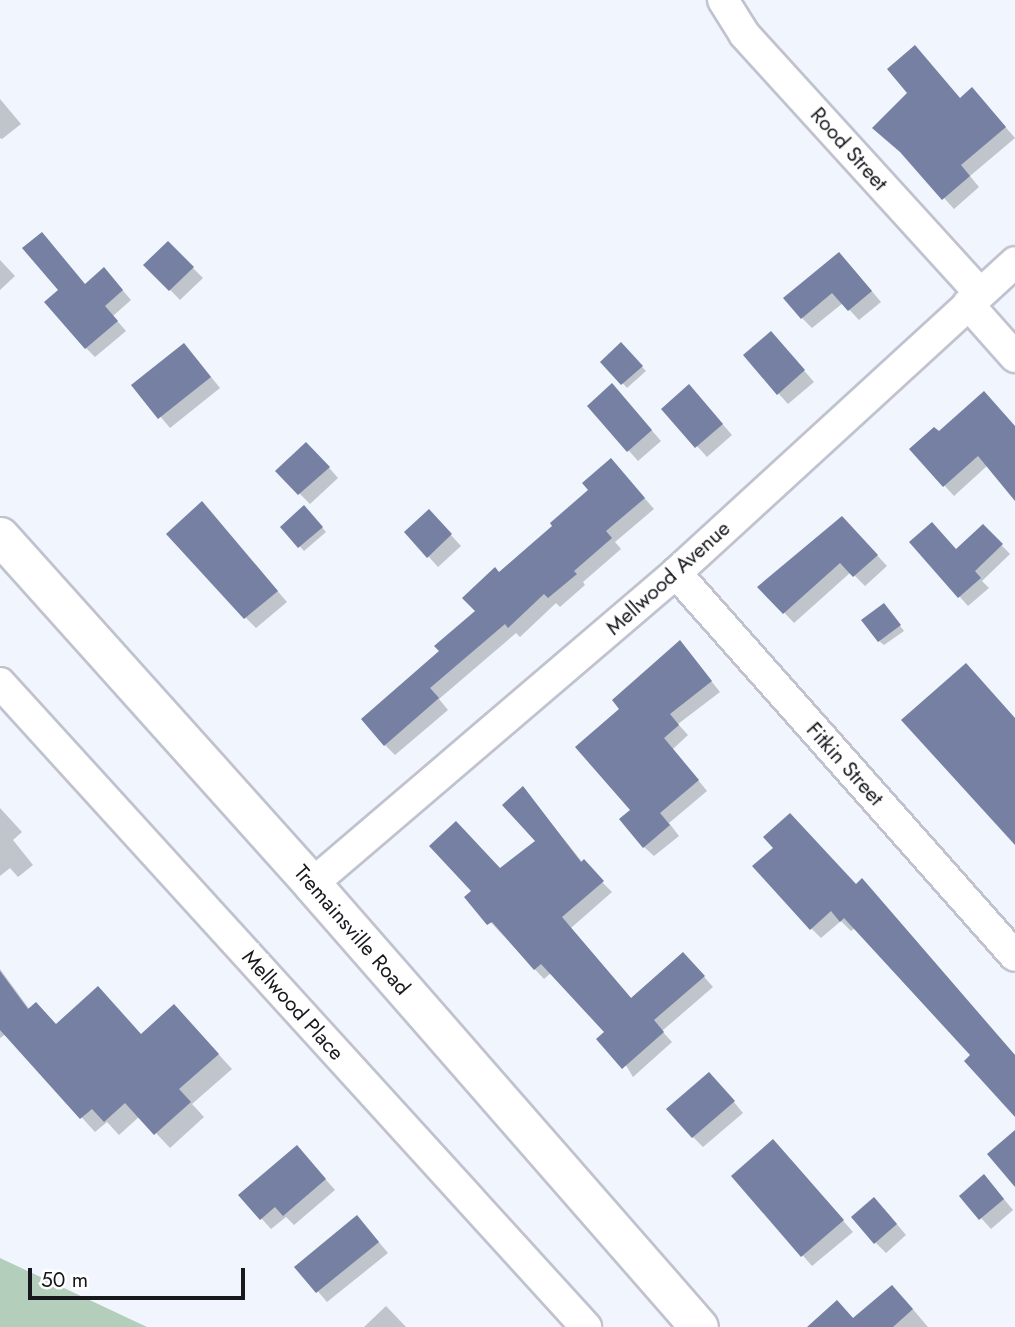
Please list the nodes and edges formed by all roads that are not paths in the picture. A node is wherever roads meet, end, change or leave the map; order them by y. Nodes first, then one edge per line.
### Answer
1 (723, 0) edge
2 (1015, 262) edge
3 (974, 299) junction
4 (1015, 357) edge
5 (0, 536) edge
6 (676, 573) junction
7 (0, 683) edge
8 (312, 884) junction
9 (1015, 956) edge
10 (586, 1327) edge
11 (699, 1327) edge

1 - 3 street, Rood Street
2 - 3 street, Mellwood Avenue
3 - 4 street, Rood Street
3 - 6 street, Mellwood Avenue
5 - 8 street, Tremainsville Road
6 - 8 street, Mellwood Avenue
6 - 9 street, Fitkin Street
7 - 10 street, Mellwood Place
8 - 11 street, Tremainsville Road

